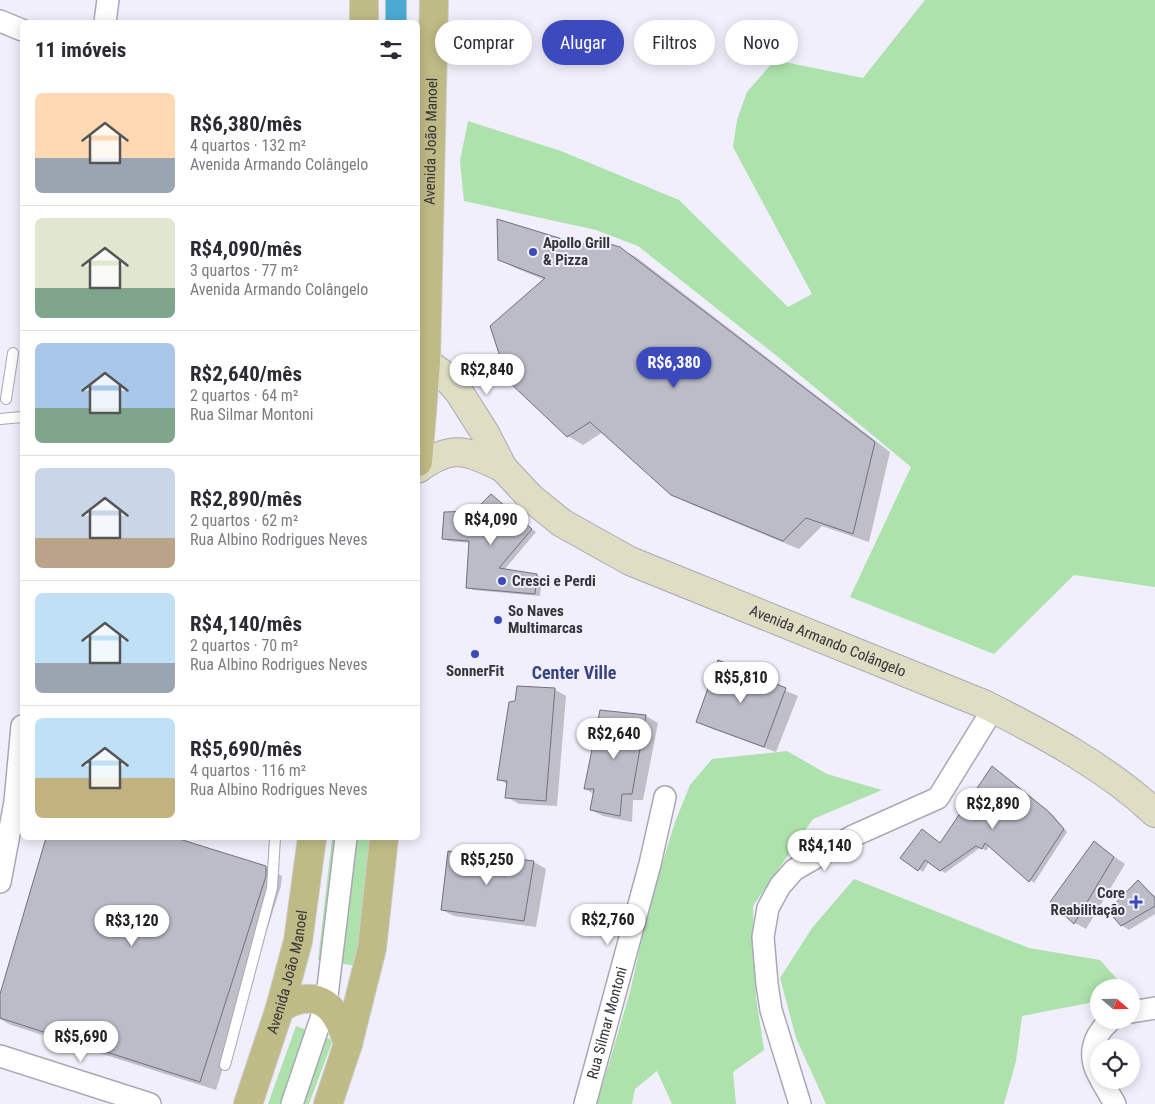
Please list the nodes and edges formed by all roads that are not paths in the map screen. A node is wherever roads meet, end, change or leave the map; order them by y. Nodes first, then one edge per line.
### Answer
1 (108, 0) edge
2 (364, 0) edge
3 (434, 0) edge
4 (105, 20) edge
5 (364, 20) edge
6 (0, 22) edge
7 (20, 29) edge
8 (13, 353) dead end
9 (422, 361) edge
10 (6, 399) dead end
11 (420, 412) edge
12 (20, 417) edge
13 (0, 419) edge
14 (420, 468) edge
15 (503, 468) junction
16 (993, 709) junction
17 (20, 745) edge
18 (665, 798) dead end
19 (1155, 813) edge
20 (275, 840) edge
21 (312, 840) edge
22 (346, 840) edge
23 (384, 840) edge
24 (0, 882) edge
25 (326, 1004) junction
26 (280, 1008) junction
27 (1155, 1008) edge
28 (1140, 1010) edge
29 (348, 1044) junction
30 (0, 1056) edge
31 (225, 1065) dead end
32 (1106, 1089) edge
33 (150, 1104) edge
34 (248, 1104) edge
35 (292, 1104) edge
36 (328, 1104) edge
37 (585, 1104) edge
38 (800, 1104) edge
39 (1115, 1104) edge

1 - 4 street
2 - 5 main road
3 - 9 main road, Avenida João Manoel
6 - 7 street
8 - 10 lane
9 - 11 main road, Avenida João Manoel
9 - 15 street
12 - 13 lane
14 - 15 street
15 - 16 street, Avenida Armando Colângelo
16 - 19 street, Avenida Armando Colângelo
16 - 38 street
17 - 24 street
18 - 37 street, Rua Silmar Montoni
20 - 31 lane
21 - 26 main road, Avenida João Manoel
22 - 25 street
23 - 29 main road
25 - 26 main road
25 - 29 main road
25 - 35 street
26 - 34 main road, Avenida João Manoel
27 - 28 street
29 - 36 main road
30 - 33 street
32 - 39 street

